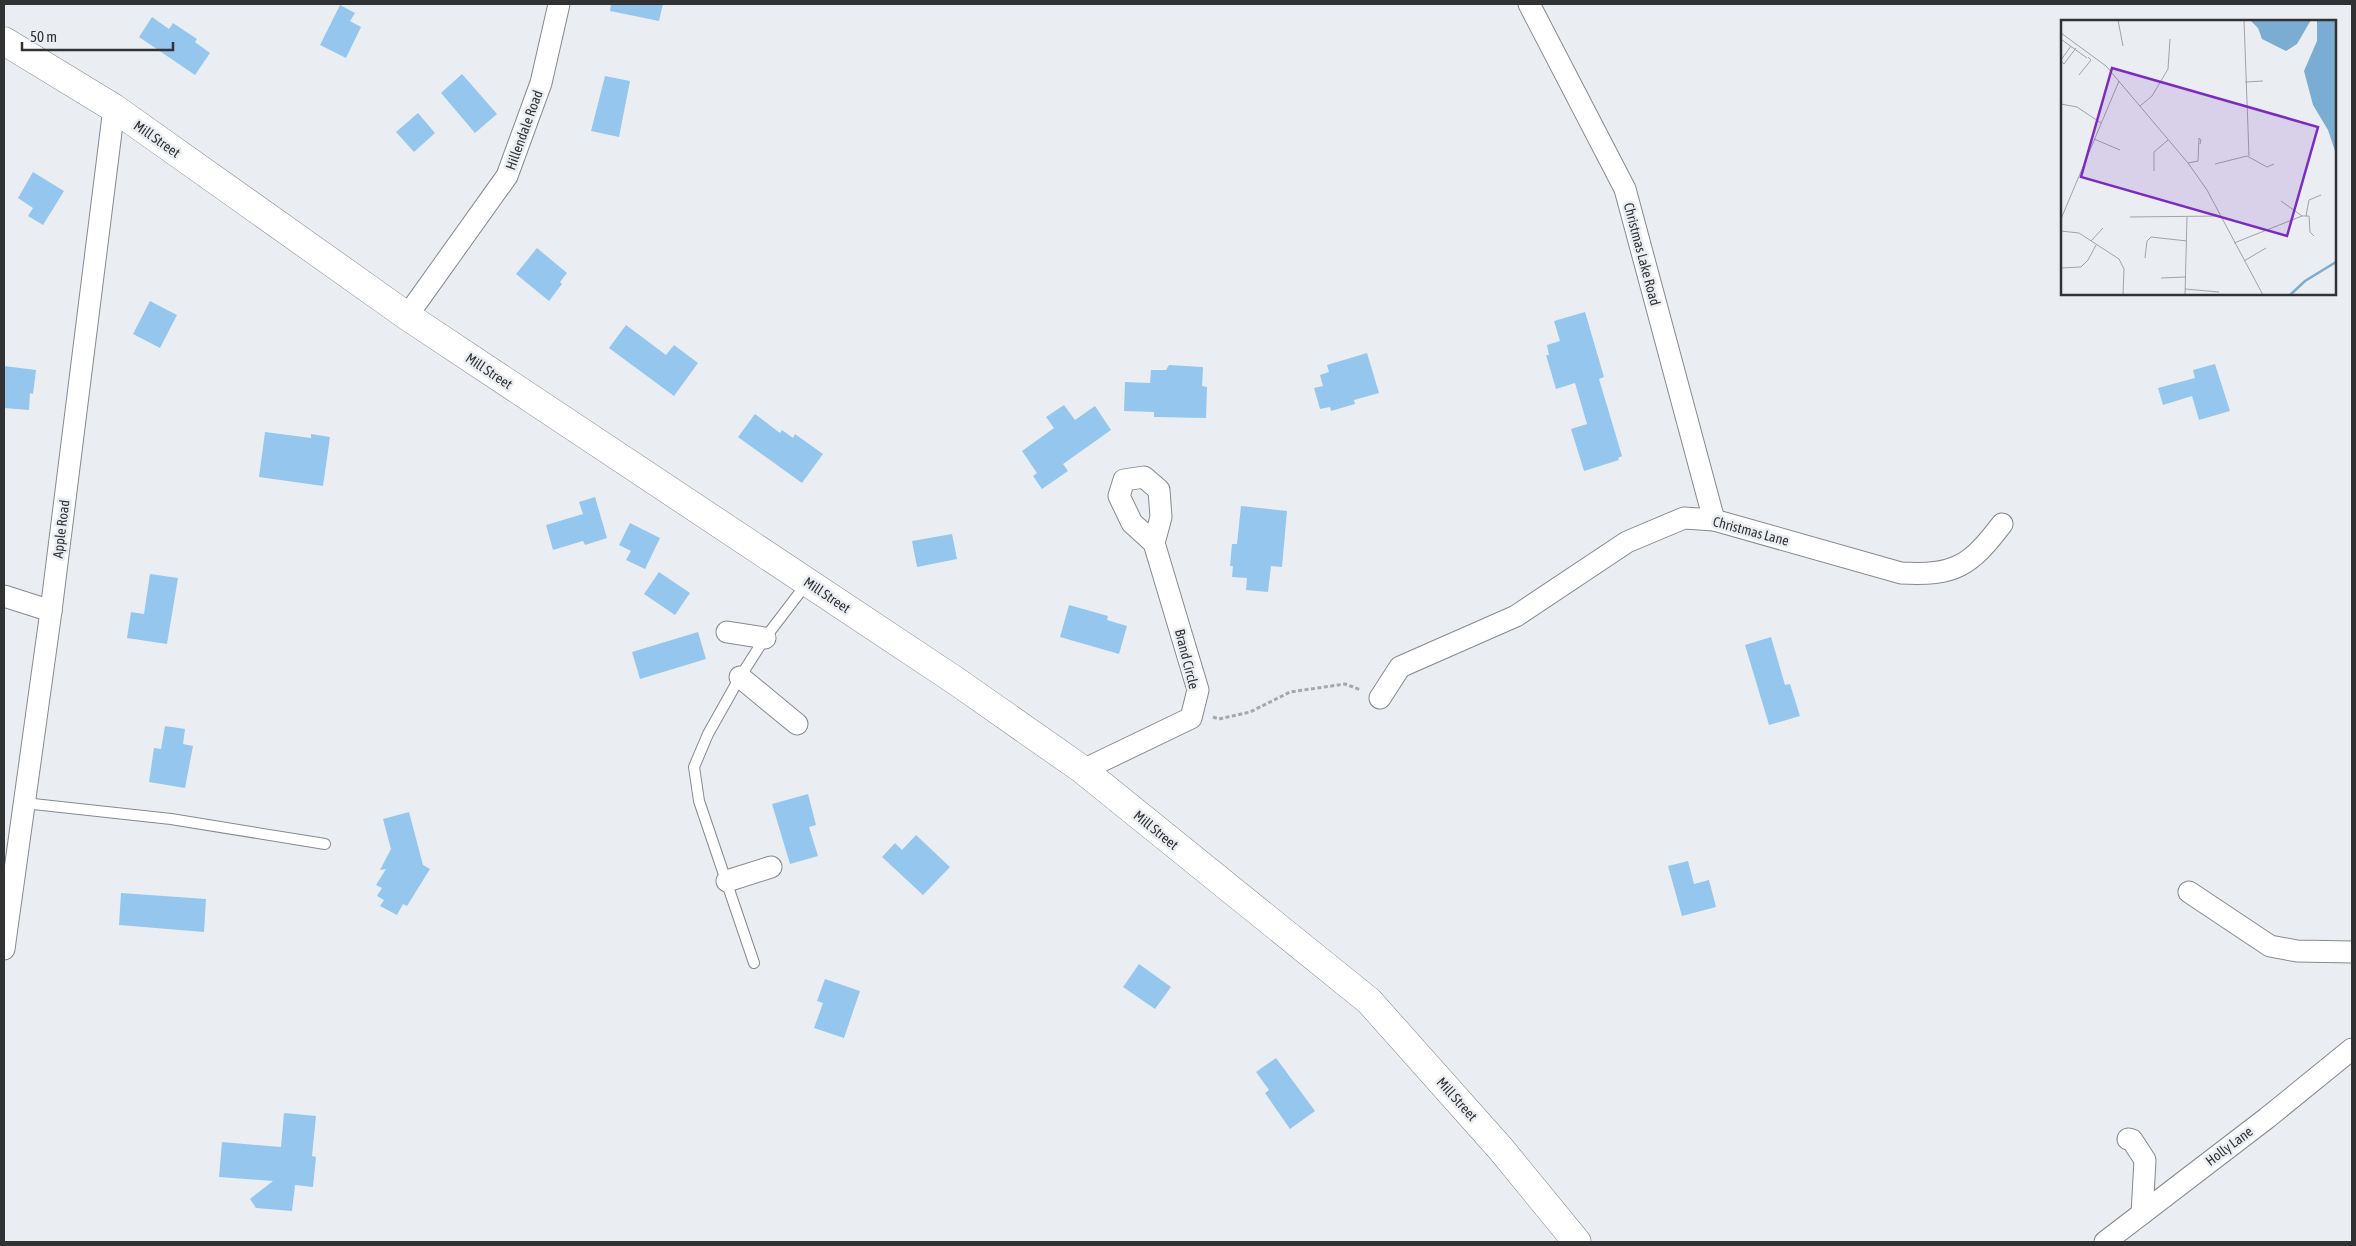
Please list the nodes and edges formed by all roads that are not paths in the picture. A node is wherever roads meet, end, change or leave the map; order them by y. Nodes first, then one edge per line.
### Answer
1 (559, 4) edge
2 (1529, 4) edge
3 (4, 41) edge
4 (114, 108) junction
5 (407, 316) junction
6 (1714, 520) junction
7 (2002, 524) dead end
8 (1154, 543) dead end
9 (807, 582) junction
10 (4, 596) edge
11 (51, 611) junction
12 (727, 632) dead end
13 (765, 638) junction
14 (740, 677) junction
15 (1380, 698) road end
16 (797, 724) dead end
17 (1083, 770) junction
18 (24, 804) junction
19 (325, 844) dead end
20 (771, 866) dead end
21 (727, 881) junction
22 (2189, 892) dead end
23 (4, 949) edge
24 (2352, 952) edge
25 (754, 963) dead end
26 (2352, 1049) edge
27 (2128, 1139) dead end
28 (2142, 1214) junction
29 (1572, 1241) edge
30 (2105, 1242) edge

1 - 5 street, Hillendale Road
2 - 6 street, Christmas Lake Road
3 - 4 main road, Mill Street
4 - 5 main road, Mill Street
4 - 11 street, Apple Road
5 - 9 main road, Mill Street
6 - 7 street, Christmas Lane
6 - 15 street, Christmas Lane
8 - 17 street, Brand Circle
9 - 13 lane
9 - 17 main road, Mill Street
10 - 11 street
11 - 18 street, Apple Road
12 - 13 street
13 - 14 lane
14 - 16 street
14 - 21 lane
17 - 29 main road, Mill Street
18 - 19 lane
18 - 23 street, Apple Road
20 - 21 street
21 - 25 lane
22 - 24 street
26 - 28 street, Holly Lane
27 - 28 street
28 - 30 street, Holly Lane

